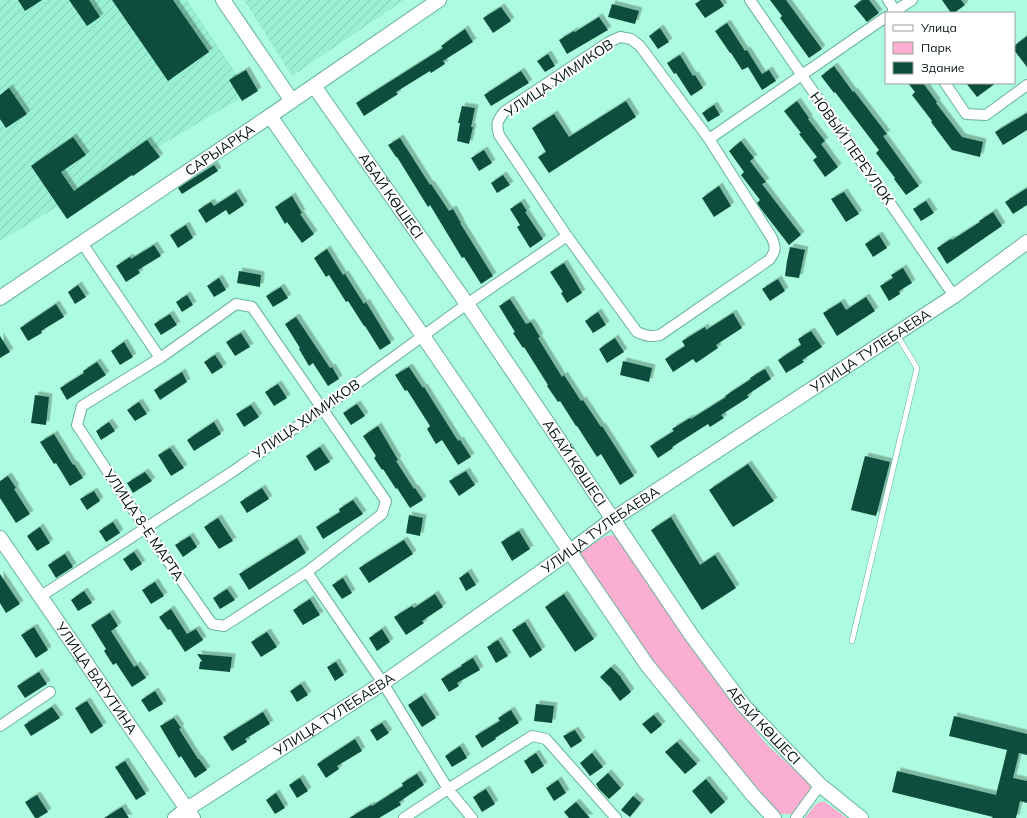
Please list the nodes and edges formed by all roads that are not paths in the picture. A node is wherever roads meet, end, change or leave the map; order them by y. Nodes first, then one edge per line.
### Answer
1 (223, 0) edge
2 (439, 0) edge
3 (750, 0) edge
4 (888, 0) edge
5 (912, 0) edge
6 (895, 12) edge
7 (885, 18) edge
8 (802, 76) junction
9 (945, 84) edge
10 (1027, 85) edge
11 (314, 86) junction
12 (292, 101) junction
13 (270, 116) junction
14 (709, 139) junction
15 (567, 236) junction
16 (1027, 242) edge
17 (82, 243) junction
18 (954, 296) junction
19 (0, 298) edge
20 (467, 304) junction
21 (897, 334) junction
22 (423, 336) junction
23 (160, 358) junction
24 (322, 409) junction
25 (613, 519) junction
26 (145, 528) junction
27 (0, 538) edge
28 (569, 552) junction
29 (307, 572) junction
30 (41, 596) junction
31 (852, 641) dead end
32 (383, 683) junction
33 (50, 692) dead end
34 (0, 726) edge
35 (820, 785) junction
36 (448, 789) junction
37 (190, 814) edge
38 (175, 818) edge
39 (404, 818) edge
40 (472, 818) edge
41 (616, 818) edge
42 (774, 818) edge
43 (796, 818) edge
44 (861, 818) edge

1 - 12 street
2 - 11 street, САРЫАРҚА
3 - 8 street, НОВЫЙ ПЕРЕУЛОК
4 - 6 street
5 - 6 street
7 - 8 street
8 - 14 street
8 - 18 street, НОВЫЙ ПЕРЕУЛОК
9 - 10 street
11 - 12 street, САРЫАРҚА
11 - 20 street, АБАЙ КӨШЕСІ
12 - 13 street, САРЫАРҚА
13 - 17 street, САРЫАРҚА
13 - 22 street
14 - 15 street, УЛИЦА ХИМИКОВ
14 - 15 street, УЛИЦА ХИМИКОВ
15 - 20 street, УЛИЦА ХИМИКОВ
16 - 18 street, УЛИЦА ТУЛЕБАЕВА
17 - 19 street, САРЫАРҚА
17 - 23 street
18 - 21 street, УЛИЦА ТУЛЕБАЕВА
20 - 22 street, УЛИЦА ХИМИКОВ
20 - 25 street, АБАЙ КӨШЕСІ
21 - 25 street, УЛИЦА ТУЛЕБАЕВА
21 - 31 lane
22 - 24 street, УЛИЦА ХИМИКОВ
22 - 28 street
23 - 24 street, УЛИЦА 8-Е МАРТА
23 - 26 street, УЛИЦА 8-Е МАРТА
24 - 26 street, УЛИЦА ХИМИКОВ
24 - 29 street, УЛИЦА 8-Е МАРТА
25 - 28 street, УЛИЦА ТУЛЕБАЕВА
25 - 35 street, АБАЙ КӨШЕСІ
26 - 29 street, УЛИЦА 8-Е МАРТА
26 - 30 street, УЛИЦА ХИМИКОВ
27 - 30 street, УЛИЦА ВАТУТИНА
28 - 32 street, УЛИЦА ТУЛЕБАЕВА
28 - 42 street
29 - 32 street
30 - 37 street, УЛИЦА ВАТУТИНА
32 - 36 street
32 - 37 street, УЛИЦА ТУЛЕБАЕВА
33 - 34 street
35 - 43 street
35 - 44 street, АБАЙ КӨШЕСІ
36 - 39 street
36 - 40 street
36 - 41 street
37 - 38 street, УЛИЦА ТУЛЕБАЕВА

